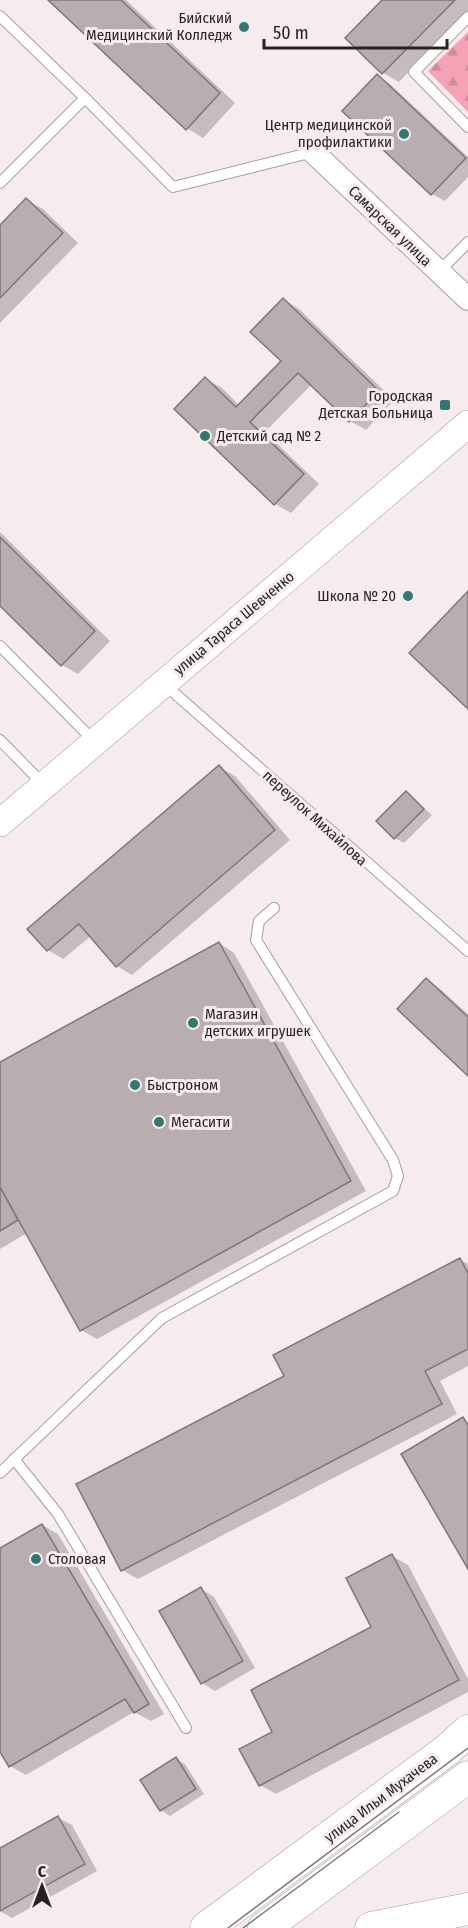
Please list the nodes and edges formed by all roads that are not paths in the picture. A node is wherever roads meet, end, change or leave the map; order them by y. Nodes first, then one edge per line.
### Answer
1 (0, 16) edge
2 (468, 16) edge
3 (85, 98) junction
4 (468, 128) edge
5 (313, 152) joint
6 (0, 183) edge
7 (468, 242) edge
8 (439, 273) junction
9 (468, 299) edge
10 (468, 424) edge
11 (0, 646) edge
12 (164, 684) junction
13 (0, 740) edge
14 (95, 742) junction
15 (44, 785) junction
16 (0, 823) edge
17 (274, 908) dead end
18 (468, 951) edge
19 (14, 1459) junction
20 (0, 1473) edge
21 (186, 1728) dead end
22 (468, 1731) edge
23 (468, 1777) edge
24 (468, 1909) edge
25 (206, 1928) edge
26 (264, 1928) edge
27 (371, 1928) edge

1 - 3 lane
2 - 4 lane
3 - 5 lane
3 - 6 lane
5 - 8 street, Самарская улица
7 - 8 lane
8 - 9 street, Самарская улица
10 - 12 street, улица Тараса Шевченко
11 - 14 lane
12 - 14 street, улица Тараса Шевченко
12 - 18 lane, переулок Михайлова
13 - 15 lane
14 - 15 street, улица Тараса Шевченко
15 - 16 street, улица Тараса Шевченко
17 - 19 lane
19 - 20 lane
19 - 21 lane
22 - 25 main road, улица Ильи Мухачева
23 - 26 main road
24 - 27 main road

